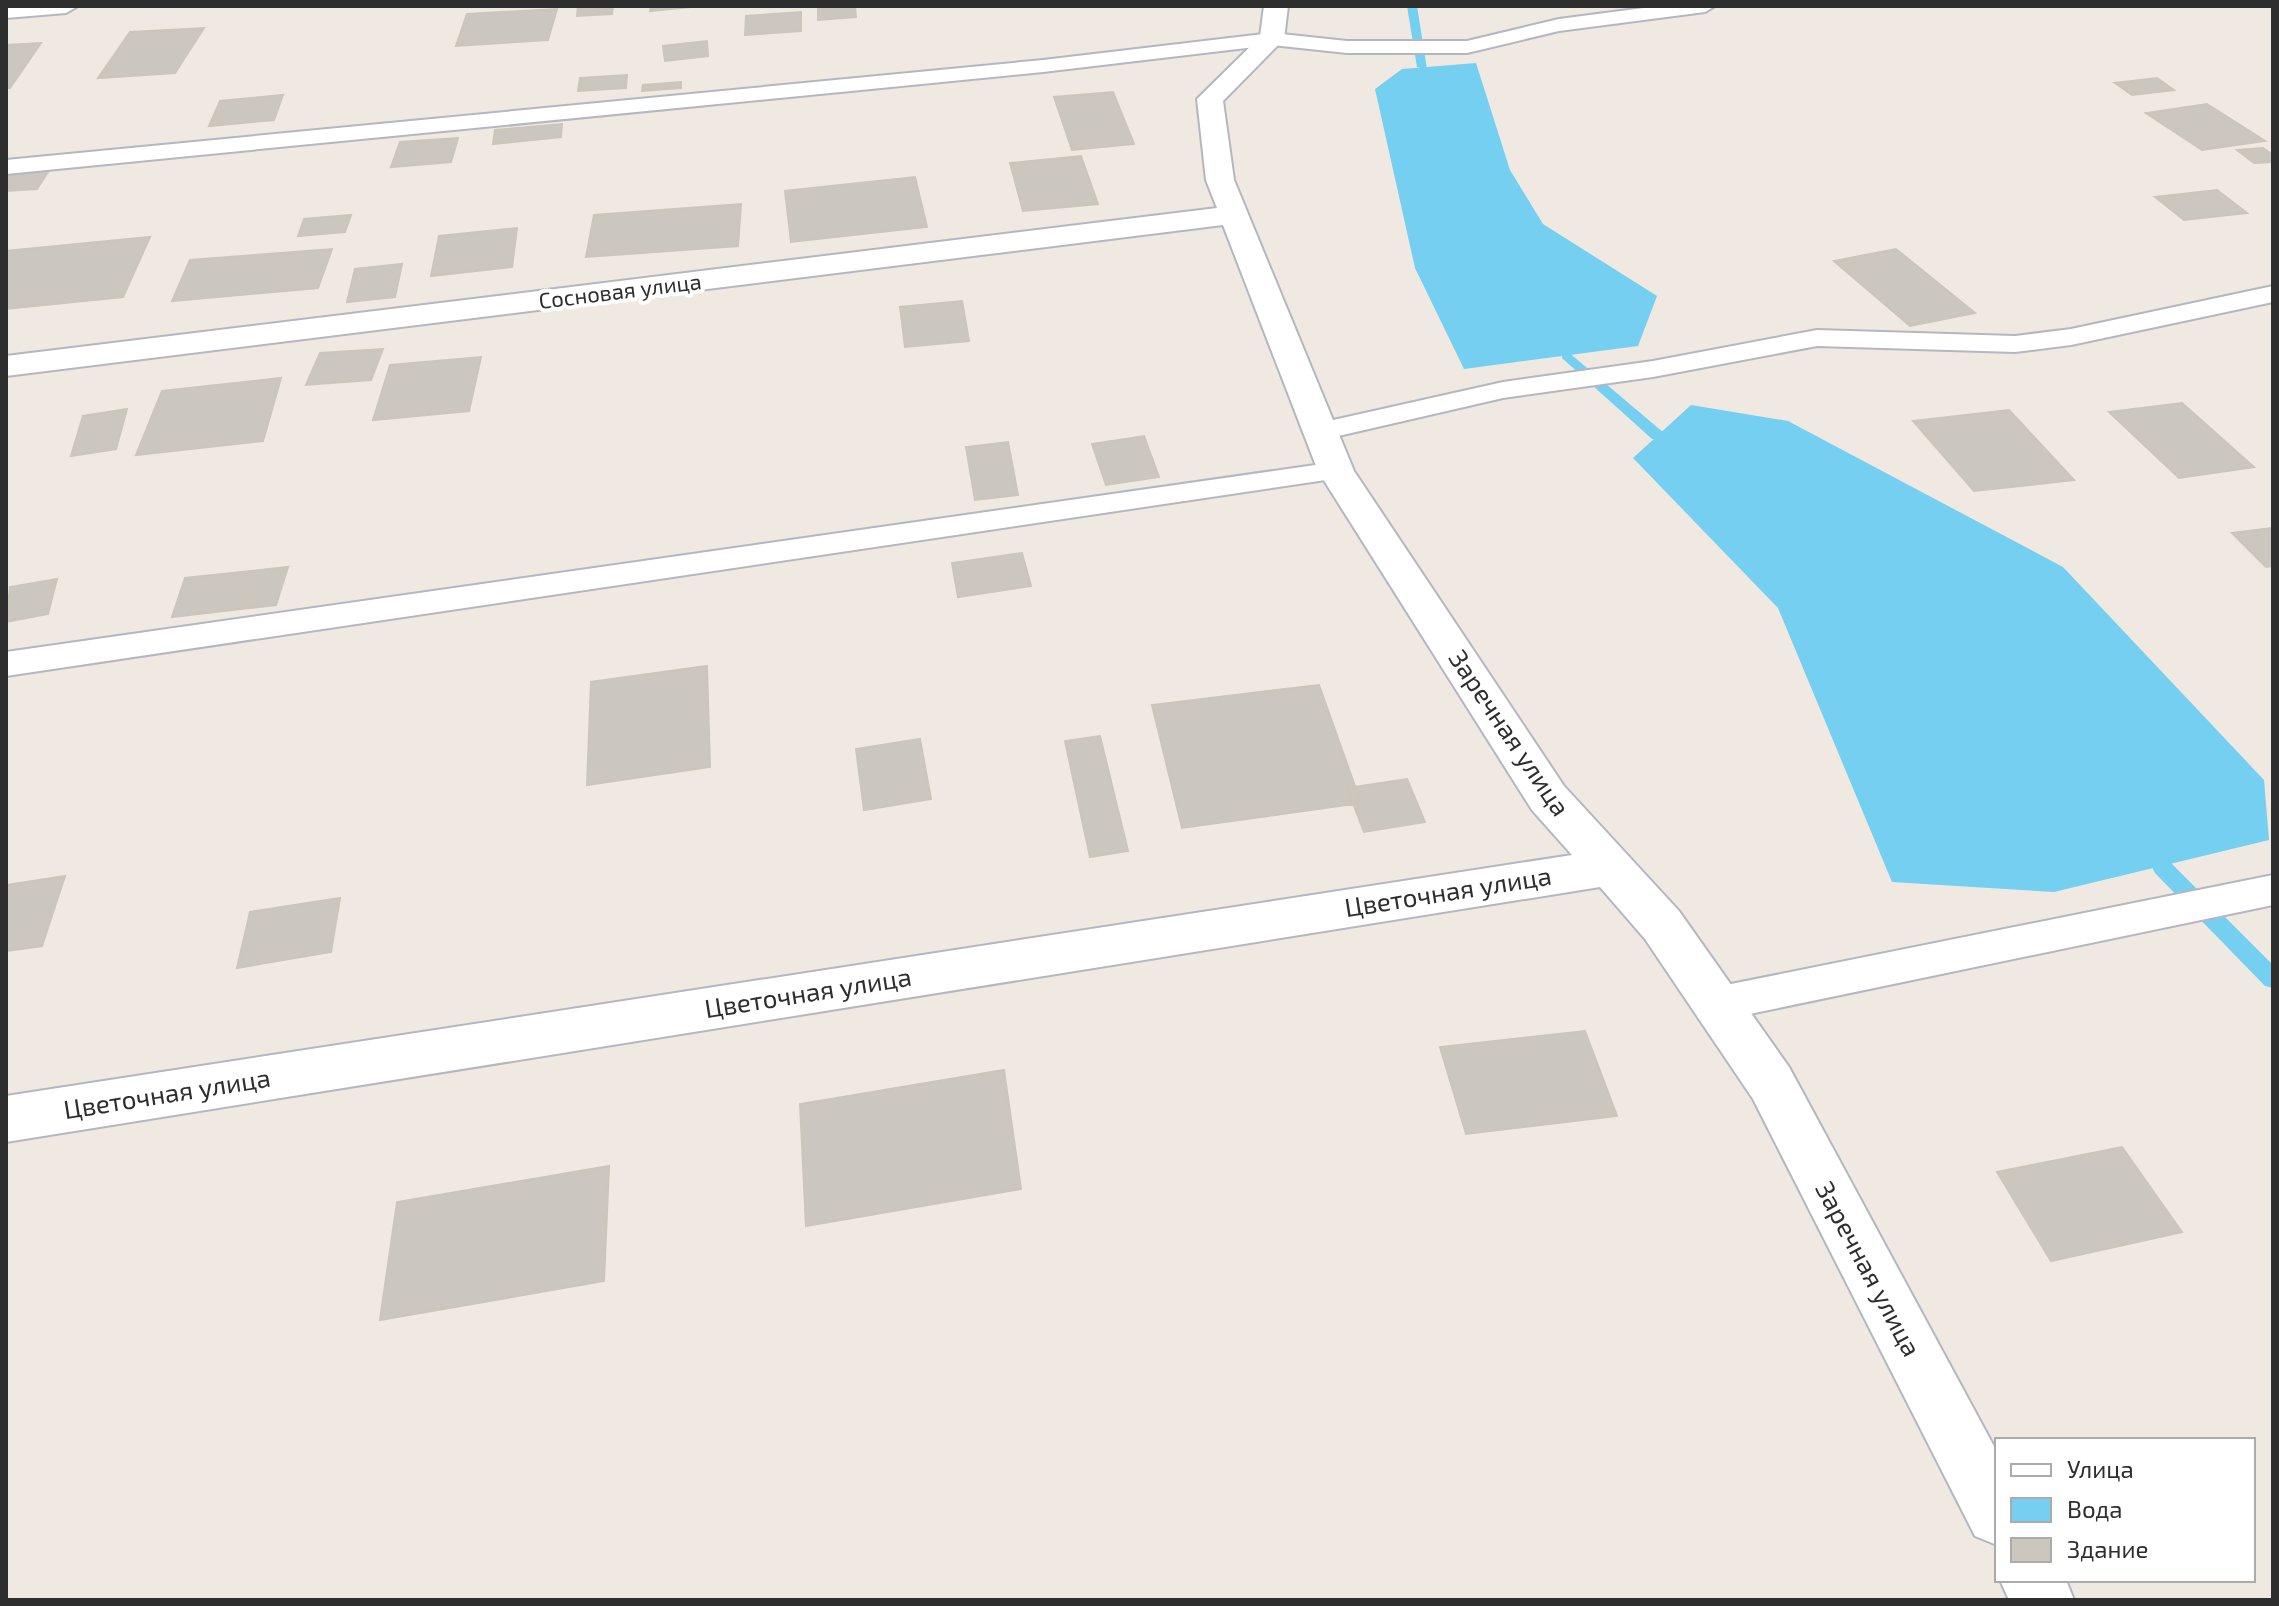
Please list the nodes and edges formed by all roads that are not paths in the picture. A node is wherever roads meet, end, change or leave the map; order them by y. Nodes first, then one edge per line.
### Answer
1 (66, 6) edge
2 (1705, 6) edge
3 (6, 11) edge
4 (1274, 22) edge
5 (6, 167) edge
6 (1233, 215) junction
7 (2273, 294) edge
8 (6, 366) edge
9 (1321, 431) junction
10 (1336, 471) junction
11 (6, 664) edge
12 (1609, 867) junction
13 (2273, 890) edge
14 (1716, 1004) junction
15 (6, 1119) edge
16 (1995, 1510) edge
17 (2033, 1582) edge
18 (2042, 1600) edge

1 - 3 street
2 - 4 lane
4 - 5 lane
4 - 6 street, Заречная улица
6 - 8 street, Сосновая улица
6 - 9 street, Заречная улица
7 - 9 lane
9 - 10 street, Заречная улица
10 - 11 lane
10 - 12 street, Заречная улица
12 - 14 street, Заречная улица
12 - 15 street, Цветочная улица
13 - 14 lane
14 - 16 street, Заречная улица
17 - 18 street

